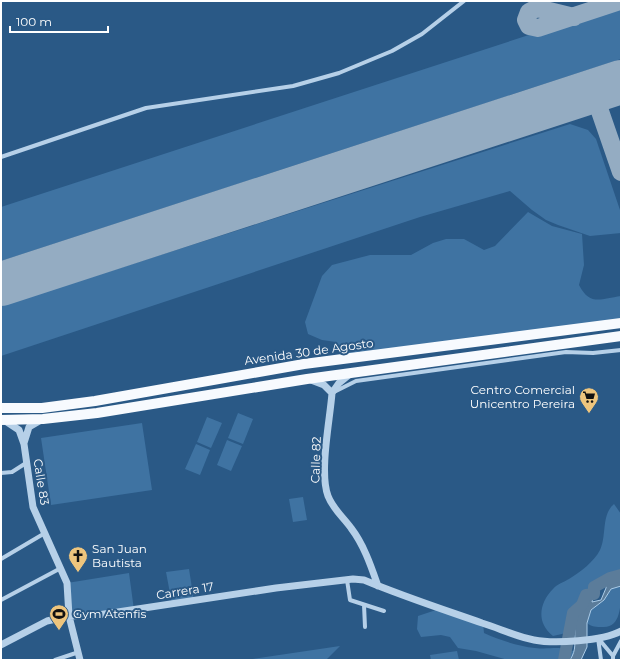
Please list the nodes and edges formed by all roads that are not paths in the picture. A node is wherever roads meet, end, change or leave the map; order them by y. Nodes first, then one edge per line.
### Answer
1 (464, 1) edge
2 (1, 157) edge
3 (621, 323) edge
4 (621, 336) edge
5 (565, 348) junction
6 (621, 350) edge
7 (352, 373) junction
8 (307, 379) junction
9 (332, 393) junction
10 (1, 408) edge
11 (44, 419) junction
12 (2, 420) edge
13 (24, 444) junction
14 (26, 463) junction
15 (1, 473) edge
16 (45, 533) junction
17 (1, 559) edge
18 (61, 567) junction
19 (347, 580) junction
20 (378, 586) junction
21 (1, 600) edge
22 (364, 604) junction
23 (384, 611) dead end
24 (69, 616) junction
25 (365, 627) dead end
26 (621, 631) edge
27 (598, 637) junction
28 (621, 641) edge
29 (1, 645) edge
30 (79, 652) junction
31 (613, 658) edge
32 (55, 660) edge
33 (80, 660) edge
34 (602, 660) edge

1 - 2 street
3 - 10 main road, Avenida 30 de Agosto
4 - 5 main road
5 - 6 street
5 - 7 main road
5 - 9 street
7 - 8 main road
7 - 9 street
8 - 9 street
8 - 11 main road
9 - 20 street, Calle 82
11 - 12 main road
11 - 13 street, Calle 83
12 - 13 street, Calle 83
13 - 14 street, Calle 83
14 - 15 street
14 - 16 street, Calle 83
16 - 17 street
16 - 18 street, Calle 83
18 - 21 street
18 - 24 street, Calle 83
19 - 20 street, Carrera 17
19 - 22 street
19 - 24 street, Carrera 17
20 - 27 street, Carrera 17
22 - 23 street
22 - 25 street
24 - 29 street, Carrera 17
24 - 30 street, Calle 83
26 - 27 street, Carrera 17
27 - 31 street
27 - 34 street
28 - 31 street
30 - 32 street
30 - 33 street, Calle 83

